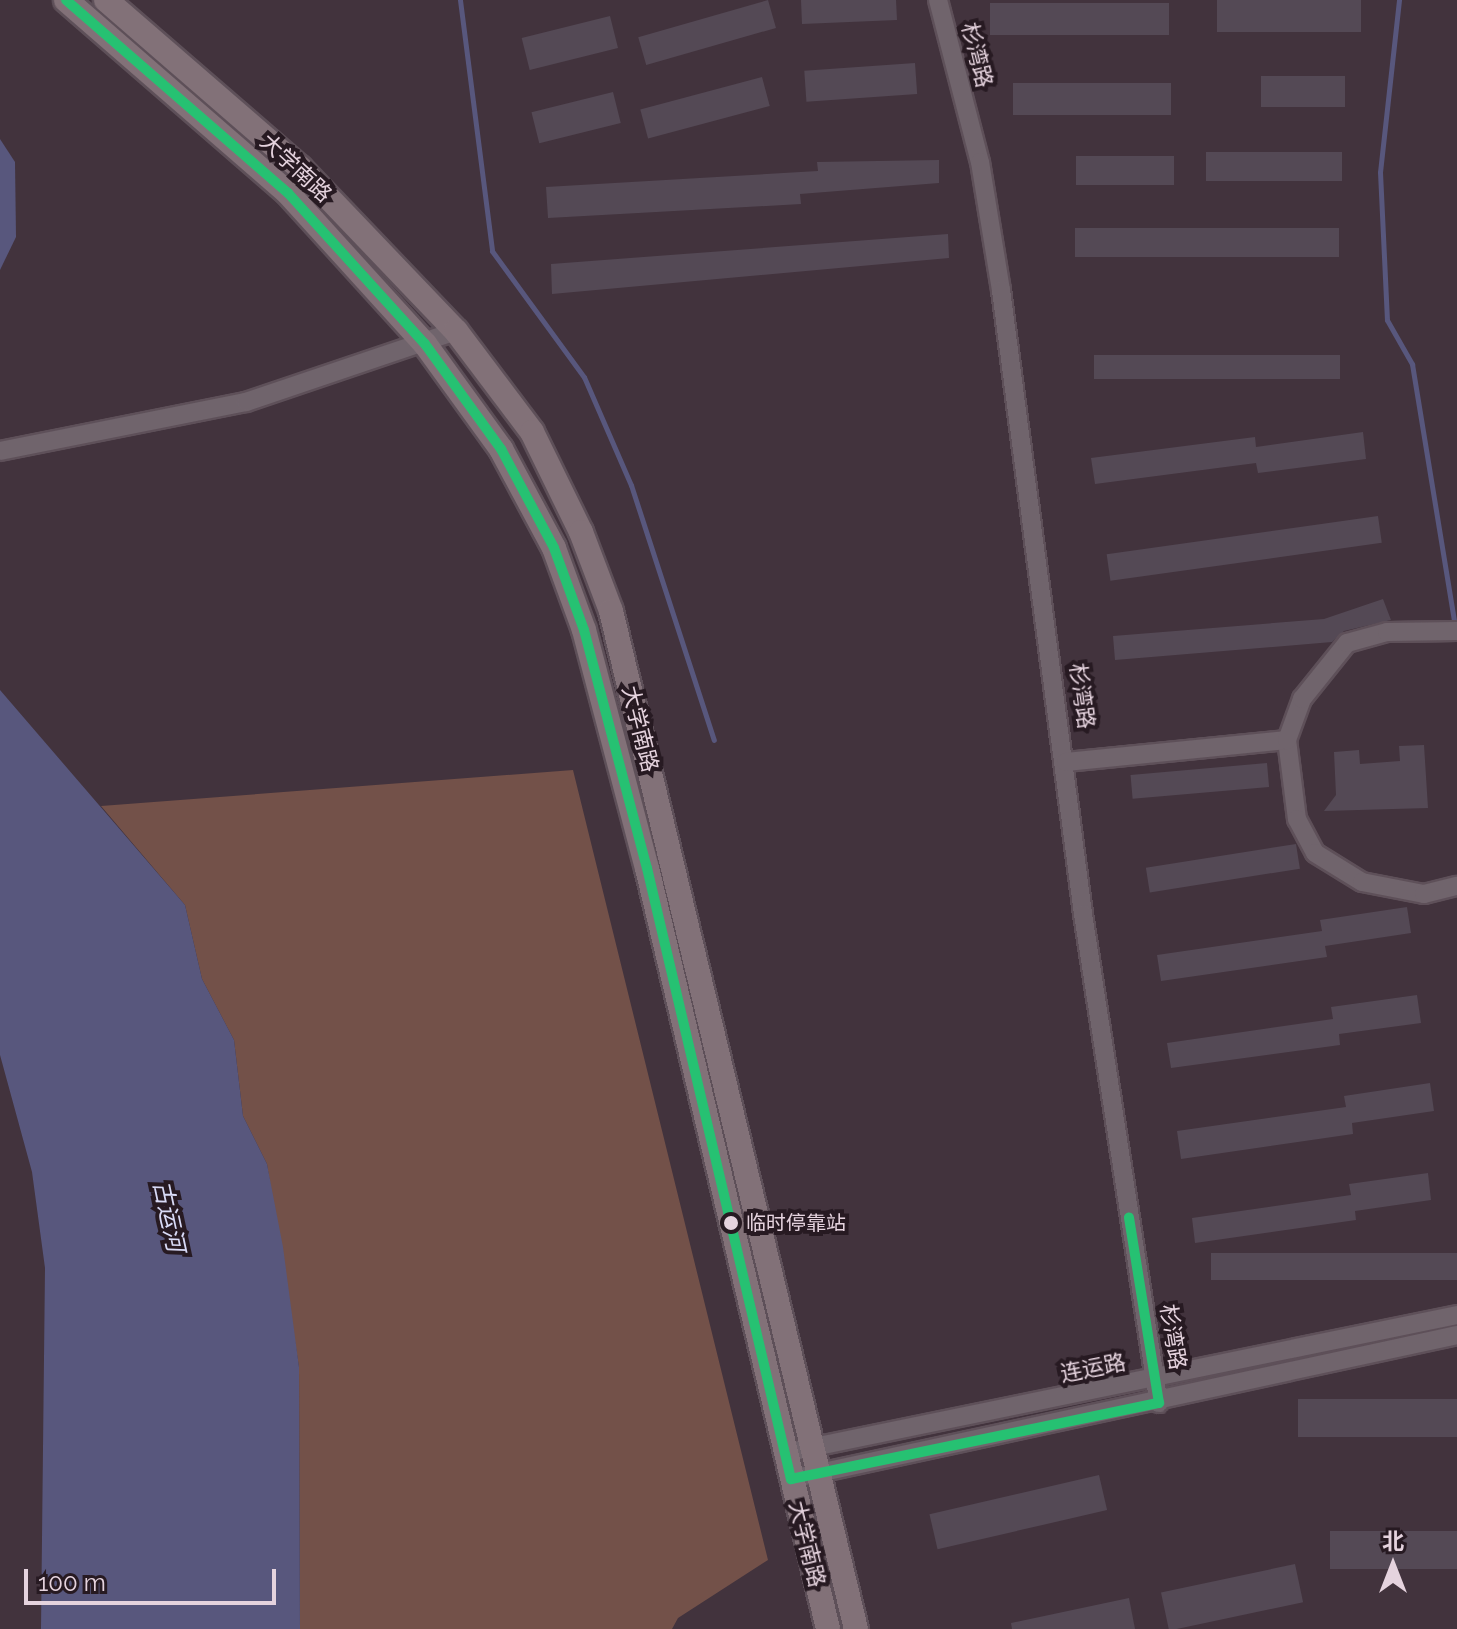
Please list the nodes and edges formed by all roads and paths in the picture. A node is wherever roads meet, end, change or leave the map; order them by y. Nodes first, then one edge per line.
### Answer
1 (66, 0) edge
2 (106, 0) edge
3 (938, 0) edge
4 (456, 331) junction
5 (425, 344) junction
6 (0, 451) edge
7 (1457, 631) edge
8 (1287, 740) junction
9 (1066, 762) junction
10 (1457, 886) edge
11 (1457, 1315) edge
12 (1457, 1335) edge
13 (1156, 1380) junction
14 (1159, 1403) junction
15 (811, 1447) junction
16 (785, 1453) junction
17 (818, 1473) junction
18 (791, 1479) junction
19 (828, 1629) edge
20 (856, 1629) edge

1 - 5 main road, 大学南路
2 - 4 main road, 大学南路
3 - 9 street, 杉湾路
4 - 5 street
4 - 15 main road, 大学南路
5 - 6 street
5 - 16 main road, 大学南路
7 - 8 street
8 - 9 street
8 - 10 street
9 - 13 street, 杉湾路
11 - 13 street, 连运路
12 - 14 street
13 - 14 street, 杉湾路
13 - 15 street, 连运路
14 - 17 street
15 - 16 street, 连运路
15 - 17 main road, 大学南路
16 - 18 main road, 大学南路
17 - 18 street
17 - 20 main road, 大学南路
18 - 19 main road, 大学南路

